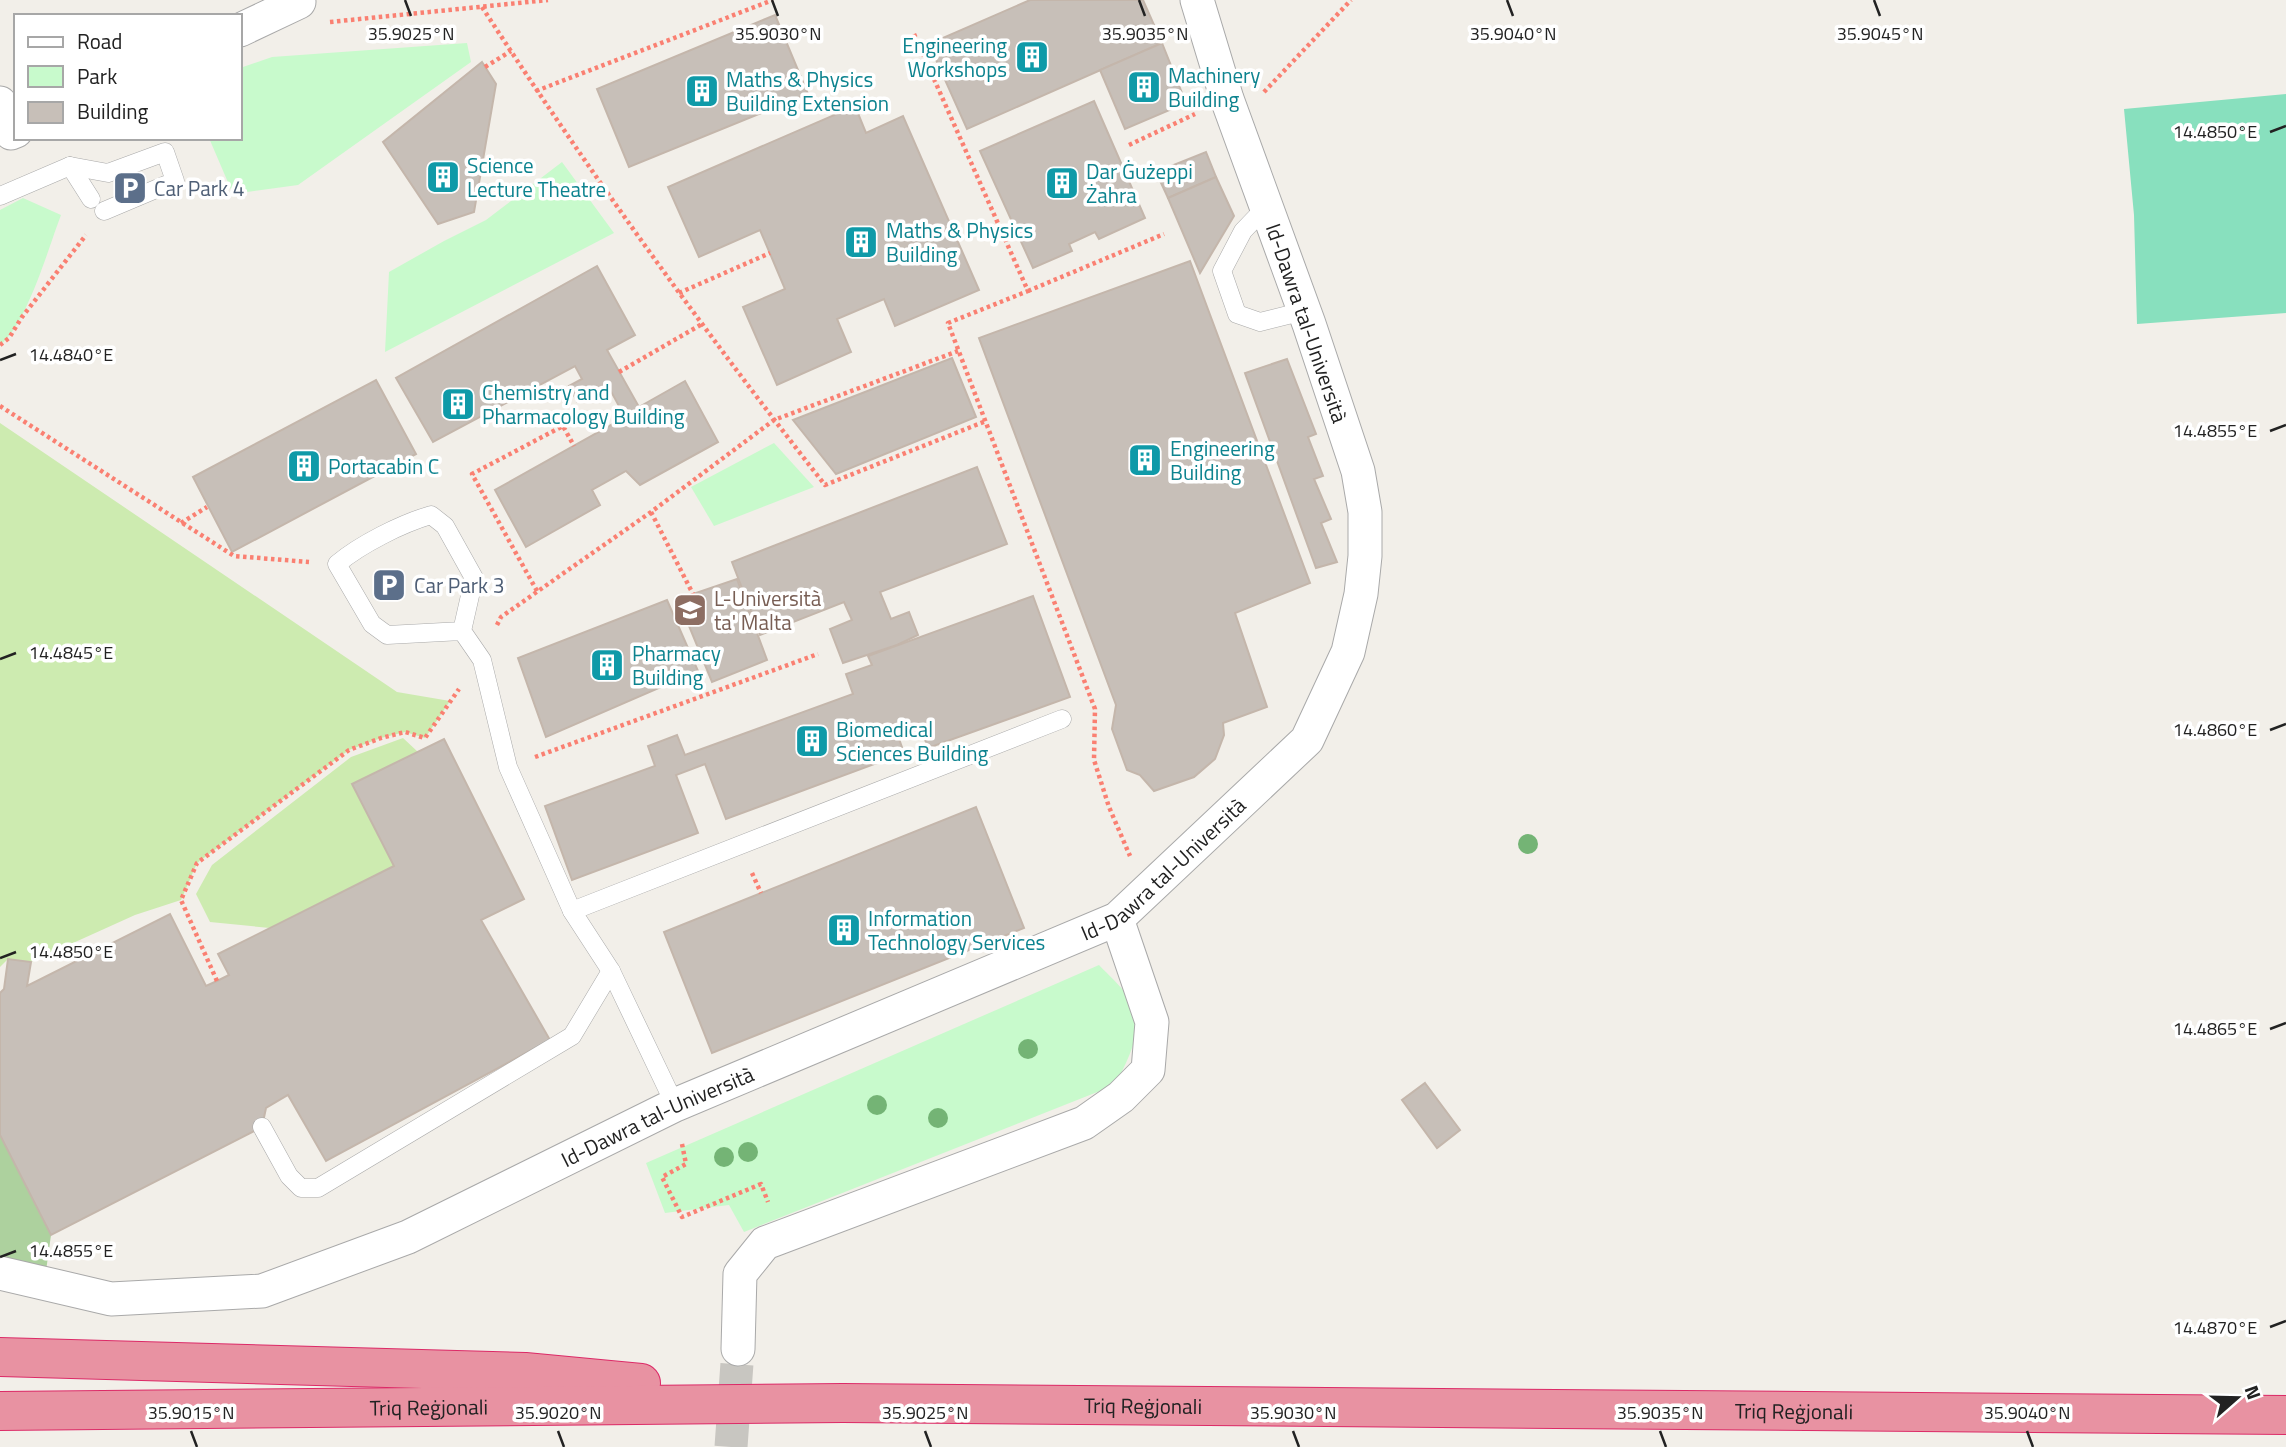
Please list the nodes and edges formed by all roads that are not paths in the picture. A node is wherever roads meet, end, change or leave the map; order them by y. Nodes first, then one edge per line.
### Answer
1 (298, 0) edge
2 (1197, 0) edge
3 (242, 29) edge
4 (0, 103) edge
5 (14, 132) edge
6 (70, 166) junction
7 (0, 196) edge
8 (91, 199) dead end
9 (1266, 207) junction
10 (104, 211) dead end
11 (1304, 311) junction
12 (462, 631) junction
13 (1062, 719) dead end
14 (572, 911) junction
15 (1117, 919) junction
16 (611, 971) junction
17 (675, 1105) junction
18 (262, 1127) dead end
19 (0, 1273) edge
20 (738, 1349) tunnel mouth
21 (0, 1357) edge
22 (843, 1403) junction
23 (0, 1411) edge
24 (2286, 1415) edge

1 - 3 street
2 - 9 street, Id-Dawra tal-Università
4 - 5 street
6 - 7 lane
6 - 8 lane
6 - 10 lane
9 - 11 street, Id-Dawra tal-Università
9 - 11 lane
11 - 15 street, Id-Dawra tal-Università
12 - 12 lane
12 - 14 lane
13 - 14 lane
14 - 16 lane
15 - 17 street, Id-Dawra tal-Università
15 - 20 street
16 - 17 lane
16 - 18 lane
17 - 19 street, Id-Dawra tal-Università
21 - 22 highway
22 - 23 highway, Triq Reġjonali
22 - 24 highway, Triq Reġjonali

